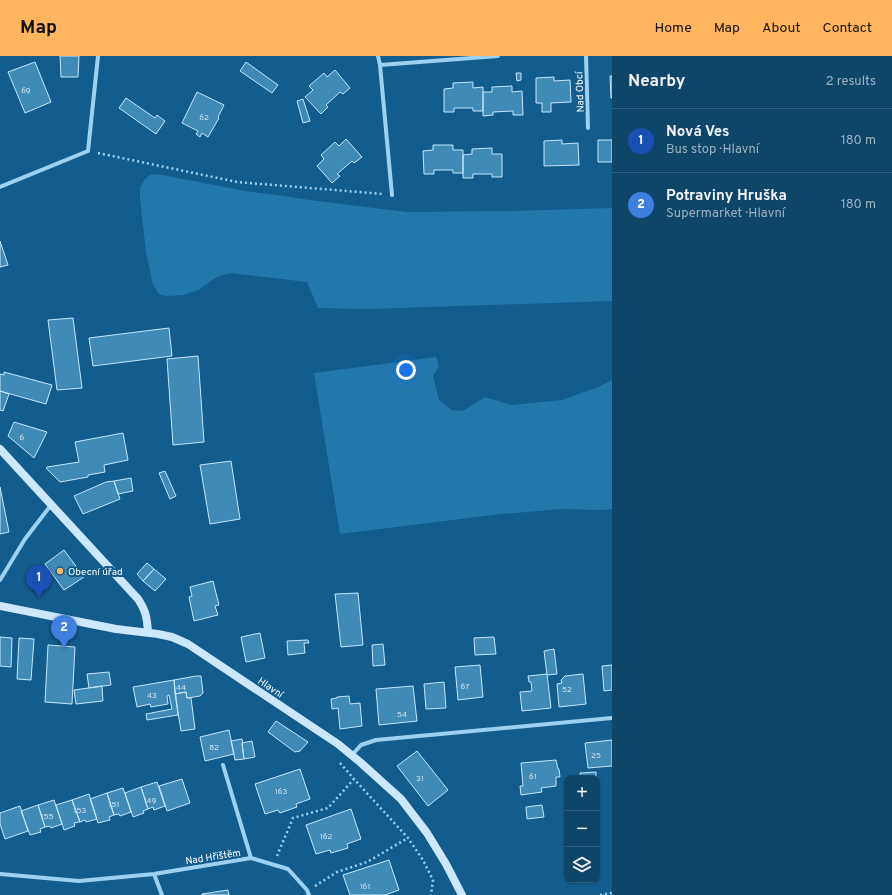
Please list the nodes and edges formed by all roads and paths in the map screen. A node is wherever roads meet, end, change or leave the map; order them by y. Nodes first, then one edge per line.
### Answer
1 (98, 56) edge
2 (378, 56) edge
3 (498, 56) edge
4 (586, 56) edge
5 (380, 65) junction
6 (588, 128) dead end
7 (88, 151) junction
8 (0, 187) edge
9 (392, 195) joint
10 (0, 449) edge
11 (52, 504) junction
12 (0, 580) edge
13 (0, 606) edge
14 (148, 632) junction
15 (612, 718) edge
16 (352, 755) junction
17 (339, 762) dead end
18 (223, 765) dead end
19 (354, 779) junction
20 (408, 838) junction
21 (251, 858) junction
22 (273, 865) junction
23 (0, 874) edge
24 (154, 874) junction
25 (308, 890) junction
26 (612, 893) edge
27 (162, 895) edge
28 (310, 895) edge
29 (431, 895) edge
30 (462, 895) edge
31 (600, 895) edge

1 - 7 street
2 - 5 street
3 - 5 street
4 - 6 street, Nad Obcí
5 - 9 street
7 - 8 street
7 - 9 path
10 - 11 street
11 - 12 street
11 - 14 street
13 - 14 street, Hlavní
14 - 16 street, Hlavní
15 - 16 street
16 - 30 street, Hlavní
17 - 19 path
18 - 21 street
19 - 20 path
19 - 22 path
20 - 25 path
20 - 29 path
21 - 22 street, Nad Hřištěm
21 - 24 street, Nad Hřištěm
22 - 25 street, Nad Hřištěm
23 - 24 street, Nad Hřištěm
24 - 27 street
25 - 28 street, Nad Hřištěm
26 - 31 path

